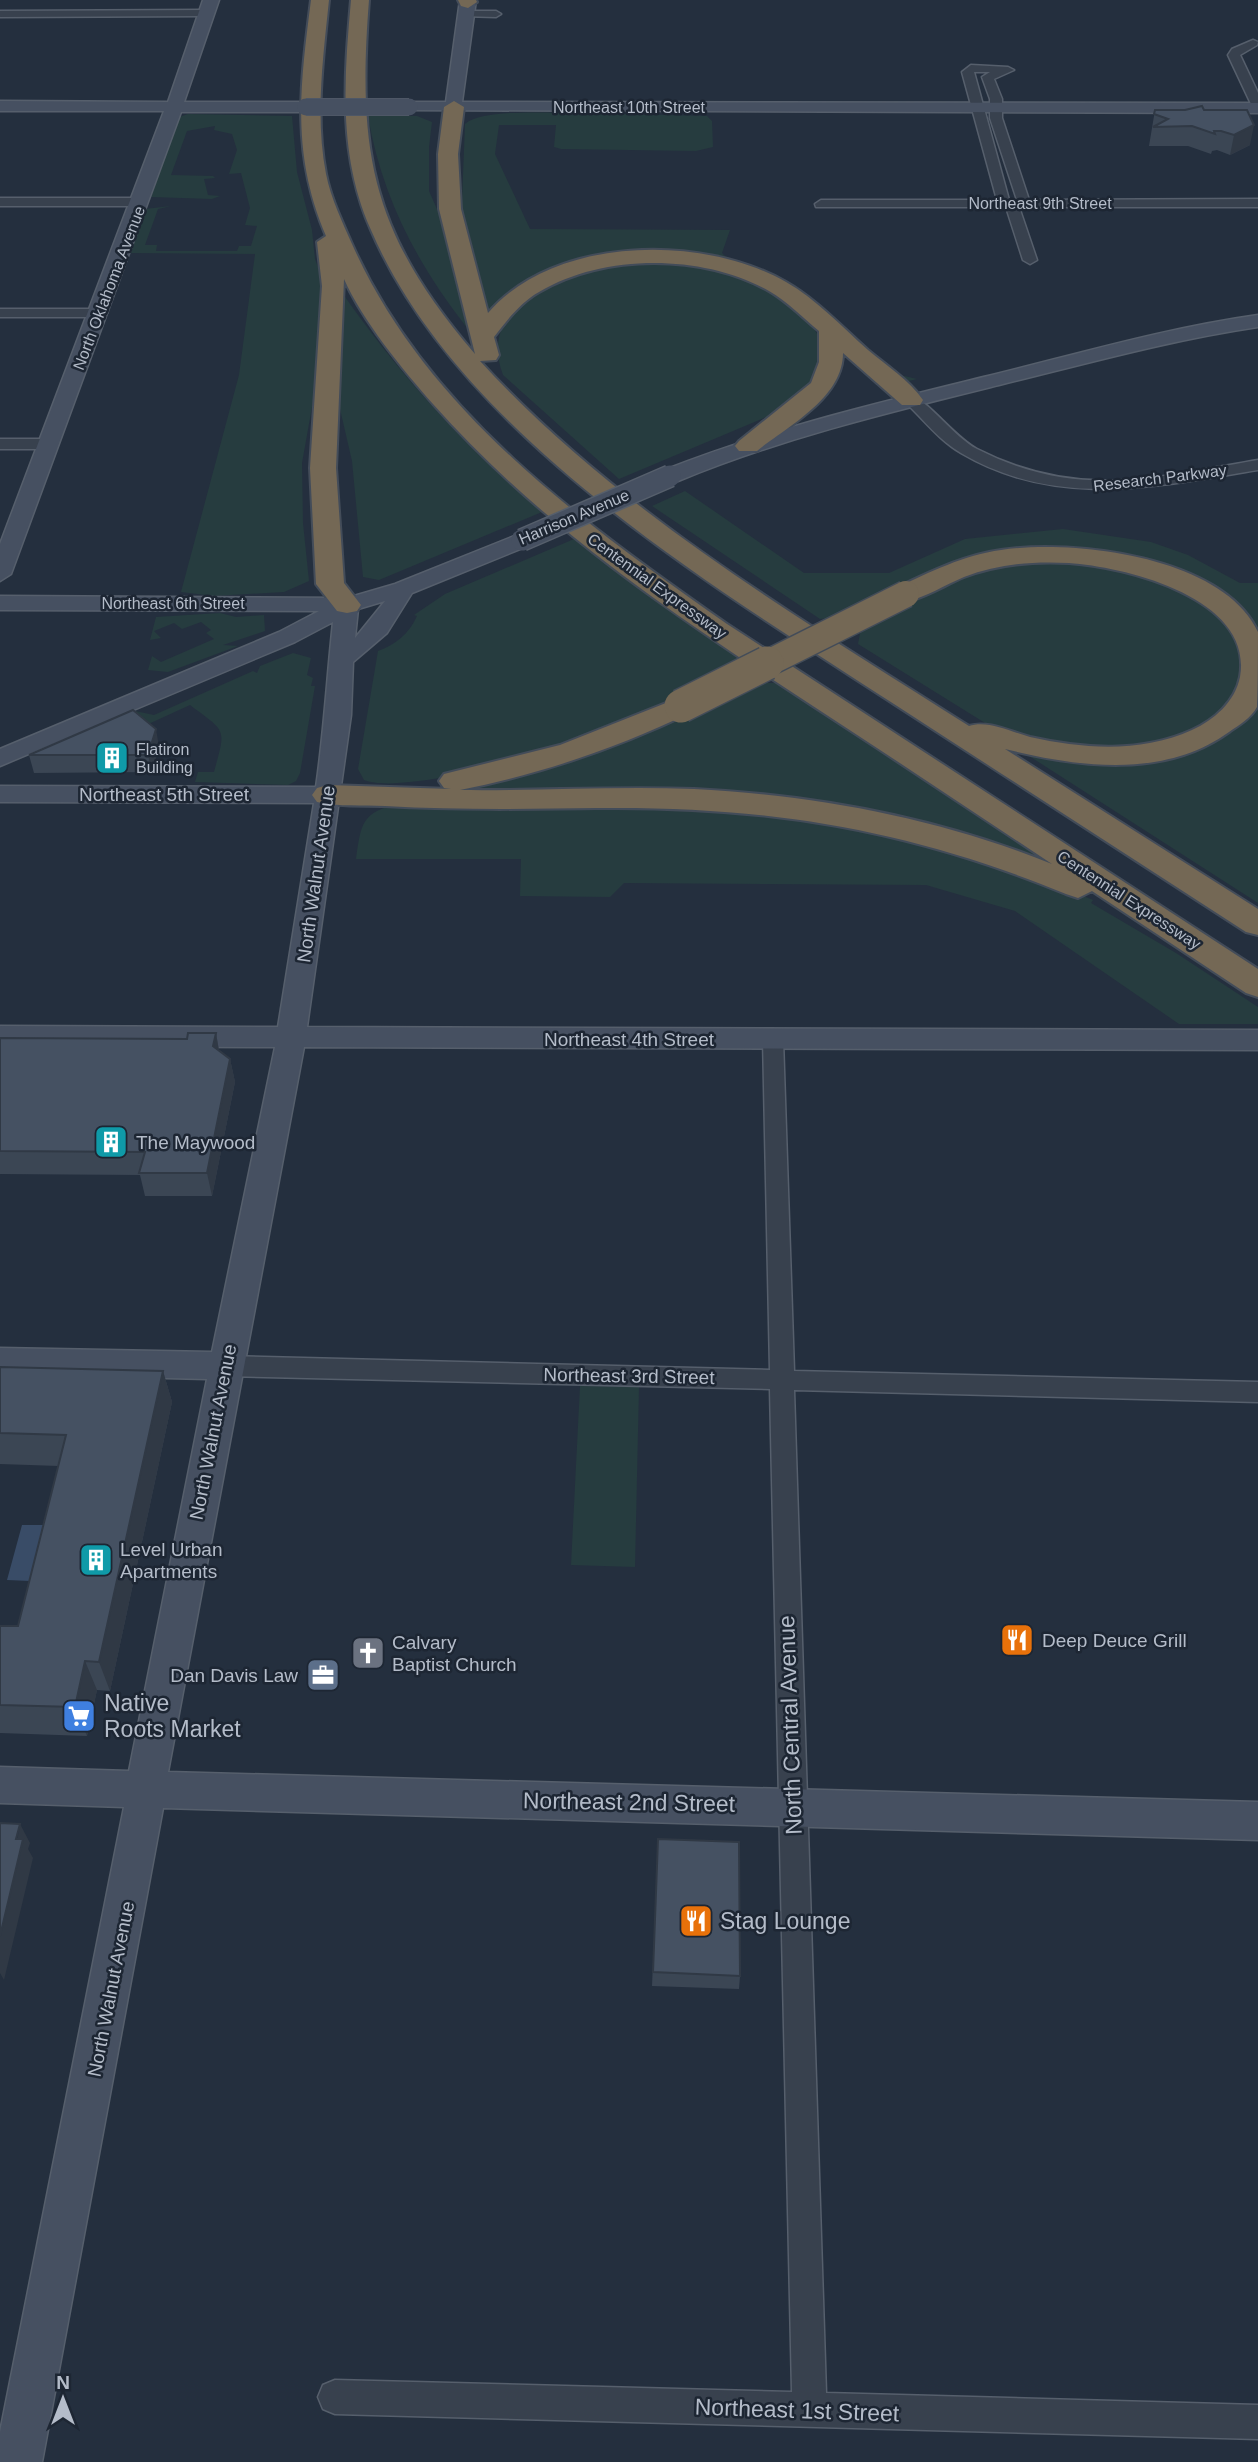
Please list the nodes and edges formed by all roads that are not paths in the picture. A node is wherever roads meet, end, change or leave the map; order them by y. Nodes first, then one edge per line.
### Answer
1 (320, 0) edge
2 (360, 0) edge
3 (467, 4) edge
4 (208, 7) edge
5 (0, 14) edge
6 (496, 14) dead end
7 (1253, 43) dead end
8 (0, 106) edge
9 (173, 107) junction
10 (454, 107) junction
11 (978, 107) junction
12 (1258, 107) edge
13 (996, 108) junction
14 (0, 202) edge
15 (141, 202) junction
16 (323, 202) junction
17 (1013, 203) junction
18 (1258, 203) edge
19 (821, 204) dead end
20 (1030, 260) dead end
21 (0, 313) edge
22 (100, 313) junction
23 (1258, 321) edge
24 (831, 329) junction
25 (482, 337) junction
26 (498, 394) junction
27 (919, 399) junction
28 (0, 444) edge
29 (50, 444) junction
30 (748, 446) junction
31 (1258, 465) edge
32 (0, 574) edge
33 (403, 589) junction
34 (0, 603) edge
35 (347, 605) junction
36 (343, 658) junction
37 (933, 717) junction
38 (0, 758) edge
39 (0, 794) edge
40 (388, 794) junction
41 (327, 795) junction
42 (1258, 924) edge
43 (1181, 934) junction
44 (1258, 985) edge
45 (0, 1037) edge
46 (291, 1037) junction
47 (773, 1039) junction
48 (1256, 1048) edge
49 (0, 1361) edge
50 (226, 1366) junction
51 (780, 1379) junction
52 (1258, 1392) edge
53 (0, 1785) edge
54 (146, 1790) junction
55 (793, 1806) junction
56 (1258, 1821) edge
57 (335, 2397) dead end
58 (809, 2410) junction
59 (1258, 2422) edge
60 (18, 2462) edge

1 - 16 highway, Centennial Expressway
2 - 26 highway
3 - 6 street
3 - 10 main road
4 - 5 street
4 - 9 main road, North Oklahoma Avenue
7 - 12 street
8 - 9 main road, Northeast 10th Street
9 - 10 main road, Northeast 10th Street, bridge
9 - 15 main road, North Oklahoma Avenue
10 - 11 main road, Northeast 10th Street
10 - 25 highway
11 - 13 main road, Northeast 10th Street
11 - 13 street
11 - 17 street
12 - 13 main road, Northeast 10th Street
13 - 17 street
14 - 15 street
15 - 22 main road, North Oklahoma Avenue
16 - 35 highway
16 - 43 highway, Centennial Expressway
17 - 18 street, Northeast 9th Street
17 - 19 street, Northeast 9th Street
17 - 20 street
21 - 22 street
22 - 29 main road, North Oklahoma Avenue
23 - 27 main road, Harrison Avenue
24 - 25 highway
24 - 27 highway
24 - 30 highway
25 - 26 highway
26 - 37 highway
27 - 30 main road, Harrison Avenue
27 - 31 street, Research Parkway
28 - 29 street
29 - 32 main road, North Oklahoma Avenue
30 - 33 main road, Harrison Avenue, bridge
33 - 35 main road, Harrison Avenue
33 - 36 main road
34 - 35 main road, Northeast 6th Street
35 - 36 main road, North Walnut Avenue
35 - 38 main road, Harrison Avenue
36 - 41 main road, North Walnut Avenue
37 - 40 highway, bridge
37 - 42 highway
39 - 41 main road, Northeast 5th Street
40 - 41 highway
40 - 43 highway
41 - 46 main road, North Walnut Avenue
43 - 44 highway, Centennial Expressway
45 - 46 main road, Northeast 4th Street
46 - 47 main road, Northeast 4th Street
46 - 50 main road, North Walnut Avenue
47 - 48 main road, Northeast 4th Street
47 - 51 street, North Central Avenue
49 - 50 main road, Northeast 3rd Street
50 - 51 street, Northeast 3rd Street
50 - 54 main road, North Walnut Avenue
51 - 52 street, Northeast 3rd Street
51 - 55 street, North Central Avenue
53 - 54 main road, Northeast 2nd Street
54 - 55 main road, Northeast 2nd Street
54 - 60 main road, North Walnut Avenue
55 - 56 main road, Northeast 2nd Street
55 - 58 street, North Central Avenue
57 - 58 street, Northeast 1st Street
58 - 59 street, Northeast 1st Street

